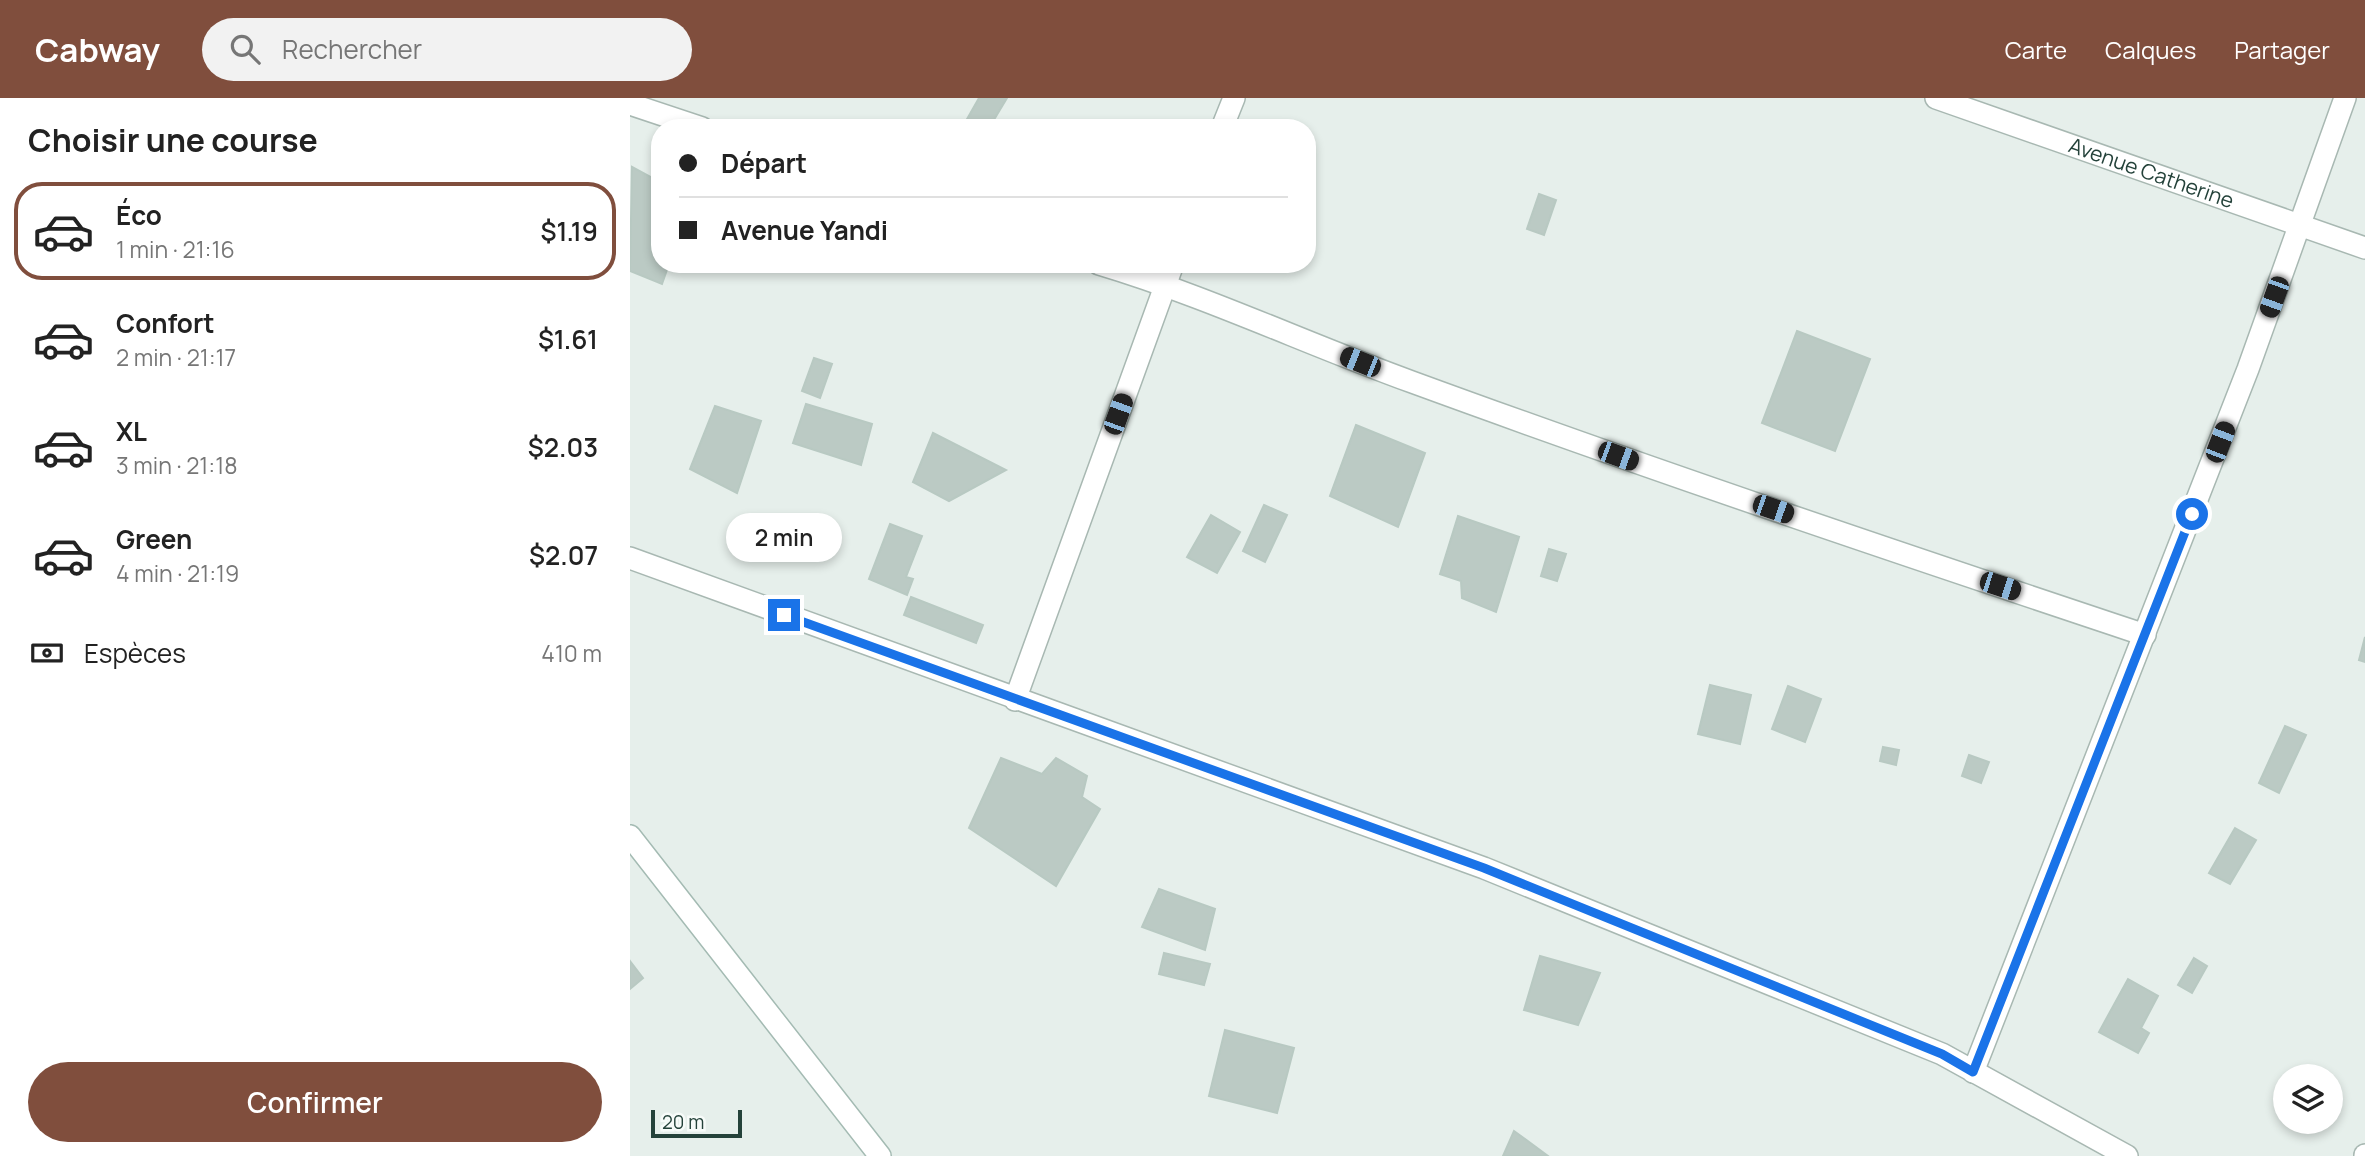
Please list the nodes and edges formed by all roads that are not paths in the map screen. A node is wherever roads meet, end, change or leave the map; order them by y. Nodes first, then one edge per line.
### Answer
1 (1234, 98) edge
2 (1936, 98) edge
3 (2345, 98) edge
4 (630, 104) edge
5 (675, 119) edge
6 (1226, 119) edge
7 (2300, 224) junction
8 (2365, 248) edge
9 (1169, 274) edge
10 (630, 558) edge
11 (2145, 635) junction
12 (1015, 701) junction
13 (630, 836) edge
14 (1973, 1072) junction
15 (880, 1156) edge
16 (2127, 1156) edge

1 - 6 street
2 - 7 street, Avenue Catherine
3 - 7 street
4 - 5 street
7 - 8 street, Avenue Catherine
7 - 11 street
9 - 11 street
9 - 12 street
10 - 12 street
11 - 14 street
12 - 14 street
13 - 15 street
14 - 16 street

